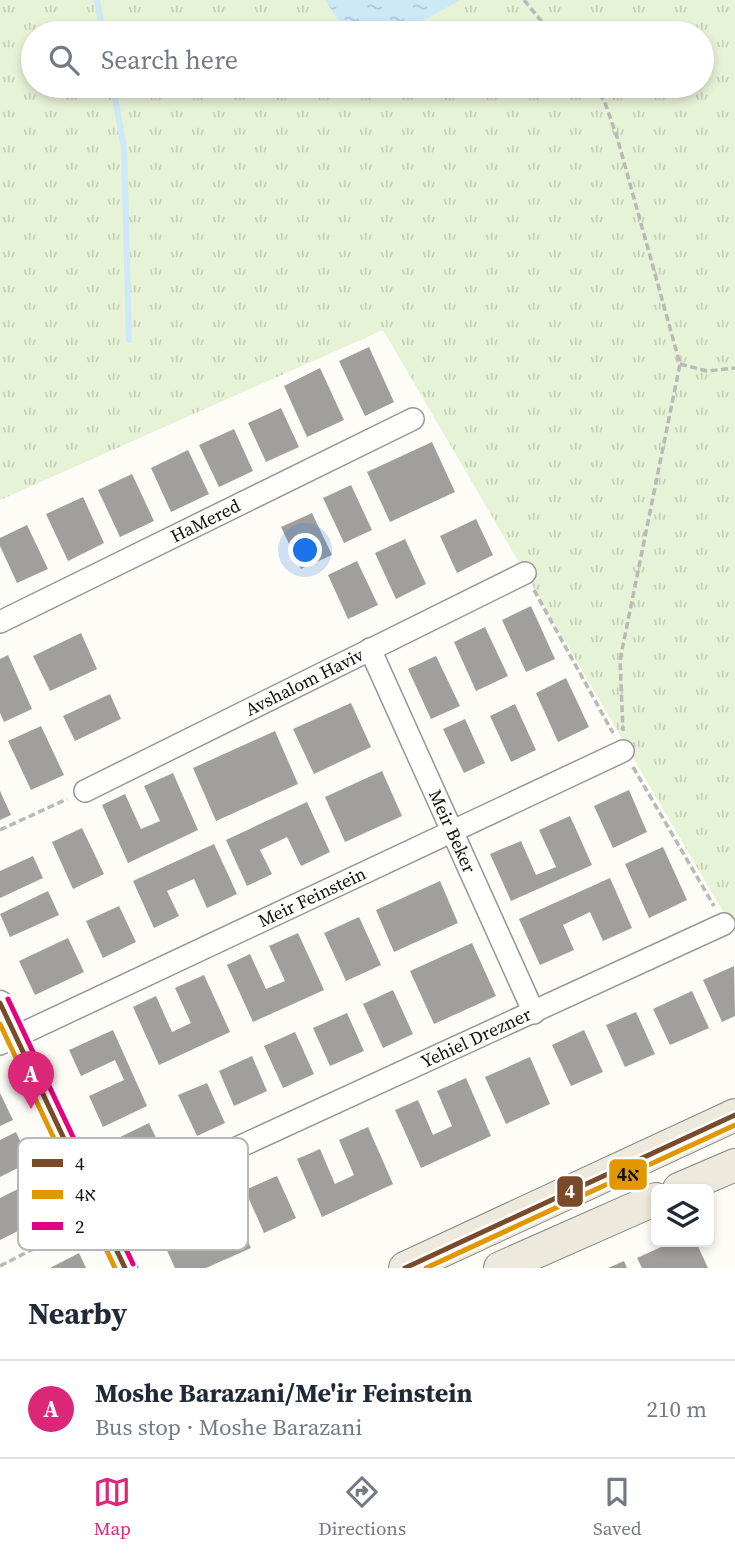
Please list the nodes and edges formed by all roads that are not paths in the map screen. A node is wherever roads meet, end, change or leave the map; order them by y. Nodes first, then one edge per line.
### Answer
1 (413, 419) dead end
2 (525, 573) dead end
3 (0, 622) edge
4 (370, 649) junction
5 (623, 751) road end
6 (85, 791) road end
7 (452, 832) junction
8 (724, 923) dead end
9 (0, 1003) edge
10 (534, 1013) junction
11 (8, 1040) edge
12 (735, 1115) edge
13 (58, 1138) edge
14 (248, 1143) edge
15 (735, 1165) edge
16 (691, 1184) edge
17 (651, 1201) edge
18 (116, 1250) edge
19 (125, 1268) edge
20 (405, 1268) edge
21 (500, 1268) edge

1 - 3 street, HaMered
2 - 4 street, Avshalom Haviv
4 - 6 street, Avshalom Haviv
4 - 7 street, Meir Beker
5 - 7 street, Meir Feinstein
7 - 10 street, Meir Beker
7 - 11 street, Meir Feinstein
8 - 10 street, Yehiel Drezner
9 - 11 street
10 - 14 street, Yehiel Drezner
11 - 13 street
12 - 20 main road
15 - 16 main road
17 - 21 main road
18 - 19 street

